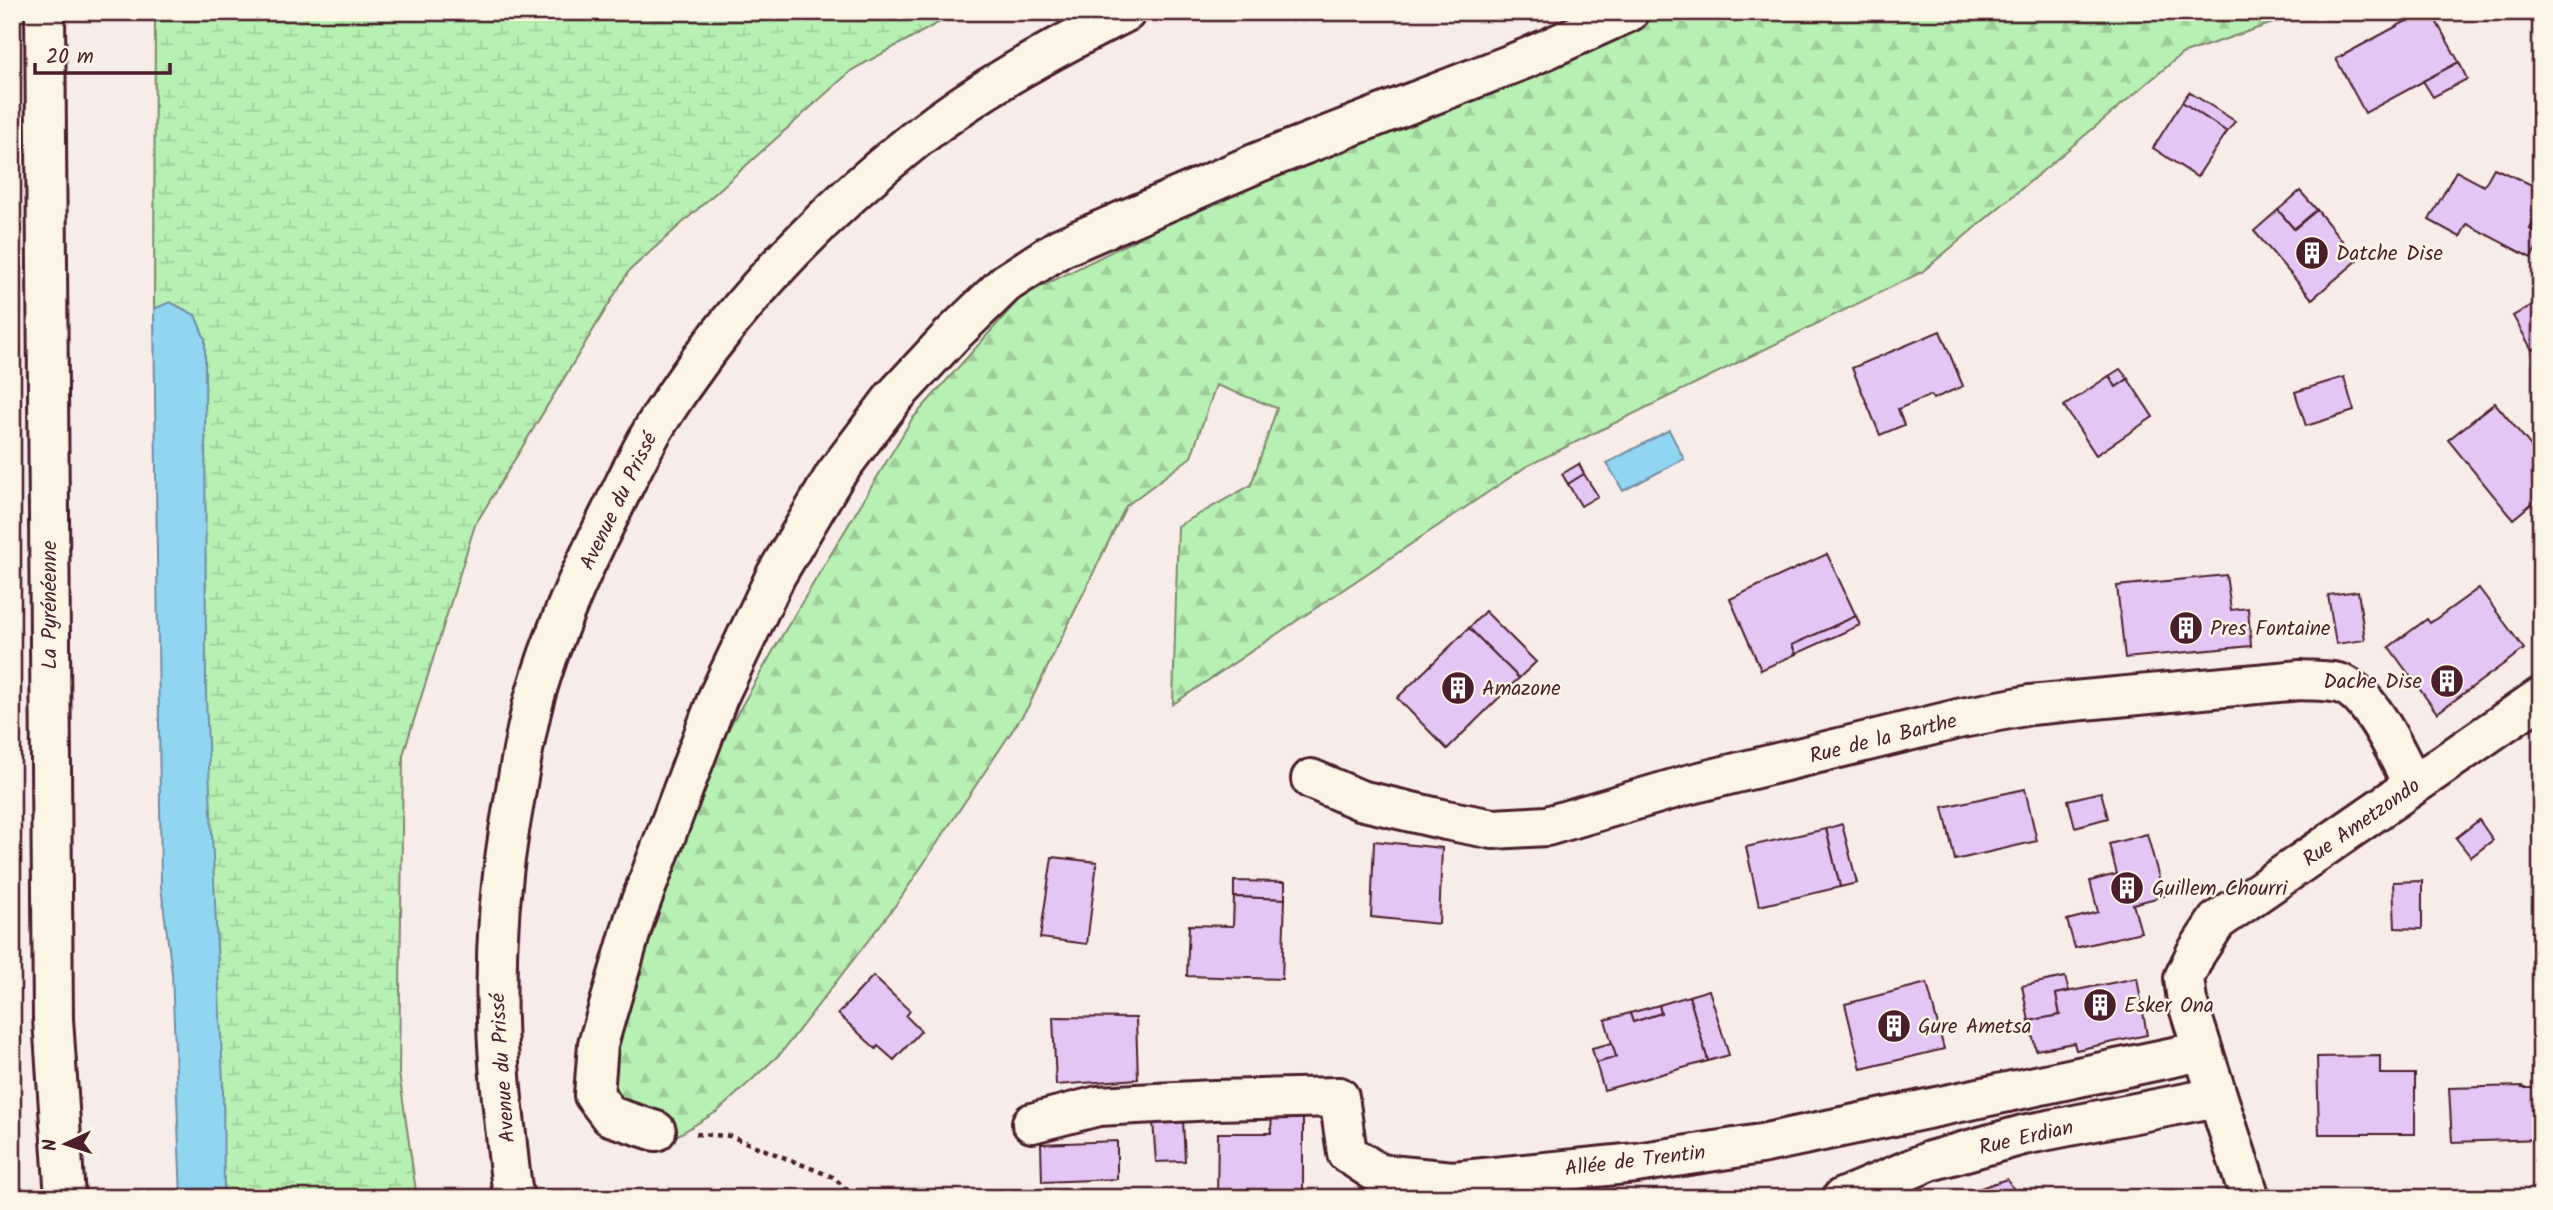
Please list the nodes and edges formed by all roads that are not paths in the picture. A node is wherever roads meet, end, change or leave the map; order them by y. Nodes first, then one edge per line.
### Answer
1 (45, 12) edge
2 (1126, 12) edge
3 (1629, 12) edge
4 (2541, 697) edge
5 (1311, 779) dead end
6 (2413, 785) junction
7 (2202, 1051) junction
8 (2217, 1097) junction
9 (1032, 1123) dead end
10 (656, 1131) road end
11 (65, 1198) edge
12 (514, 1198) edge
13 (1842, 1198) edge
14 (2250, 1198) edge

1 - 11 main road, La Pyrénéenne
2 - 12 main road, Avenue du Prissé
3 - 10 main road
4 - 6 main road, Rue Ametzondo
5 - 6 main road, Rue de la Barthe
6 - 7 main road, Rue Ametzondo
7 - 8 main road, Rue Ametzondo
7 - 9 main road, Allée de Trentin
8 - 13 main road, Rue Erdian
8 - 14 main road, Rue Ametzondo

